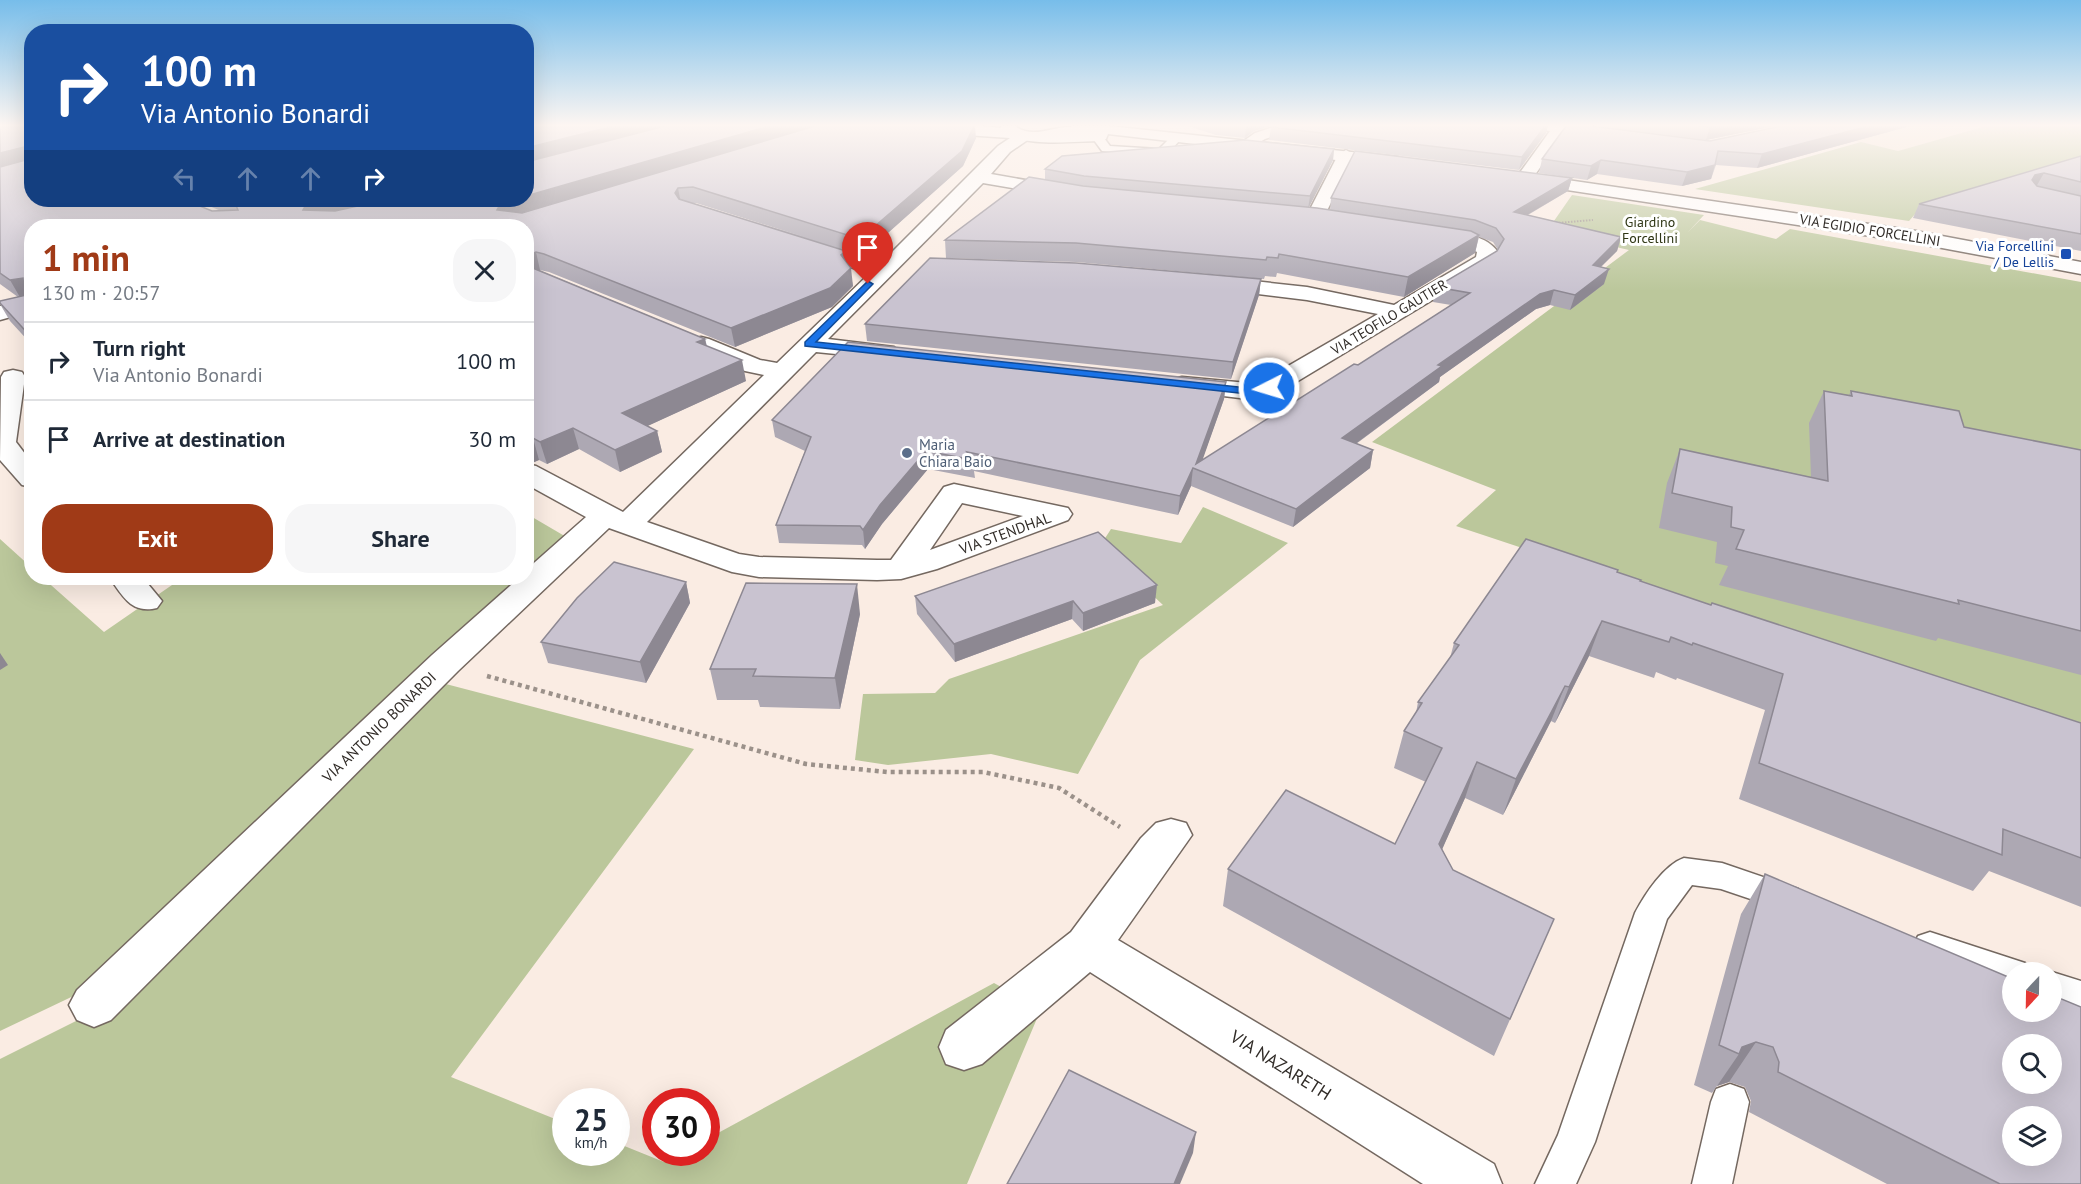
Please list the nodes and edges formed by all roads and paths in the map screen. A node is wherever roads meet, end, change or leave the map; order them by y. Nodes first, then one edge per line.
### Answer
1 (974, 181) edge
2 (1002, 181) edge
3 (1333, 181) edge
4 (1546, 181) edge
5 (1083, 196) edge
6 (1292, 215) edge
7 (1315, 217) junction
8 (1602, 219) dead end
9 (1338, 221) edge
10 (1551, 224) edge
11 (1415, 233) edge
12 (789, 242) edge
13 (886, 266) junction
14 (916, 266) dead end
15 (2081, 268) edge
16 (1194, 280) edge
17 (24, 306) edge
18 (1396, 312) junction
19 (0, 313) edge
20 (684, 337) edge
21 (808, 344) junction
22 (912, 355) edge
23 (782, 371) junction
24 (15, 376) edge
25 (1167, 383) edge
26 (24, 471) edge
27 (534, 476) edge
28 (616, 520) junction
29 (901, 568) dead end
30 (445, 663) junction
31 (1164, 843) joint
32 (1811, 906) edge
33 (1901, 936) edge
34 (1088, 946) junction
35 (2002, 970) edge
36 (2062, 990) edge
37 (2081, 997) edge
38 (94, 1005) dead end
39 (964, 1047) dead end
40 (1730, 1102) dead end
41 (1474, 1184) edge
42 (1555, 1184) edge
43 (1712, 1184) edge

1 - 13 street, VIA ANTONIO BONARDI
2 - 5 street
3 - 7 street
4 - 15 street, VIA EGIDIO FORCELLINI
6 - 7 street
7 - 9 street
8 - 10 path
11 - 18 street, VIA TEOFILO GAUTIER
12 - 13 street
13 - 14 street
13 - 21 street, VIA ANTONIO BONARDI
16 - 18 street
17 - 19 street
18 - 25 street, VIA TEOFILO GAUTIER
20 - 23 street
21 - 22 street
21 - 23 street, VIA ANTONIO BONARDI
23 - 28 street, VIA ANTONIO BONARDI
24 - 26 street
27 - 28 street
28 - 29 street
28 - 30 street, VIA ANTONIO BONARDI
30 - 31 path
30 - 38 street, VIA ANTONIO BONARDI
31 - 34 street
32 - 42 lane
33 - 35 lane
34 - 39 street
34 - 41 street, VIA NAZARETH
36 - 37 lane
40 - 43 lane

